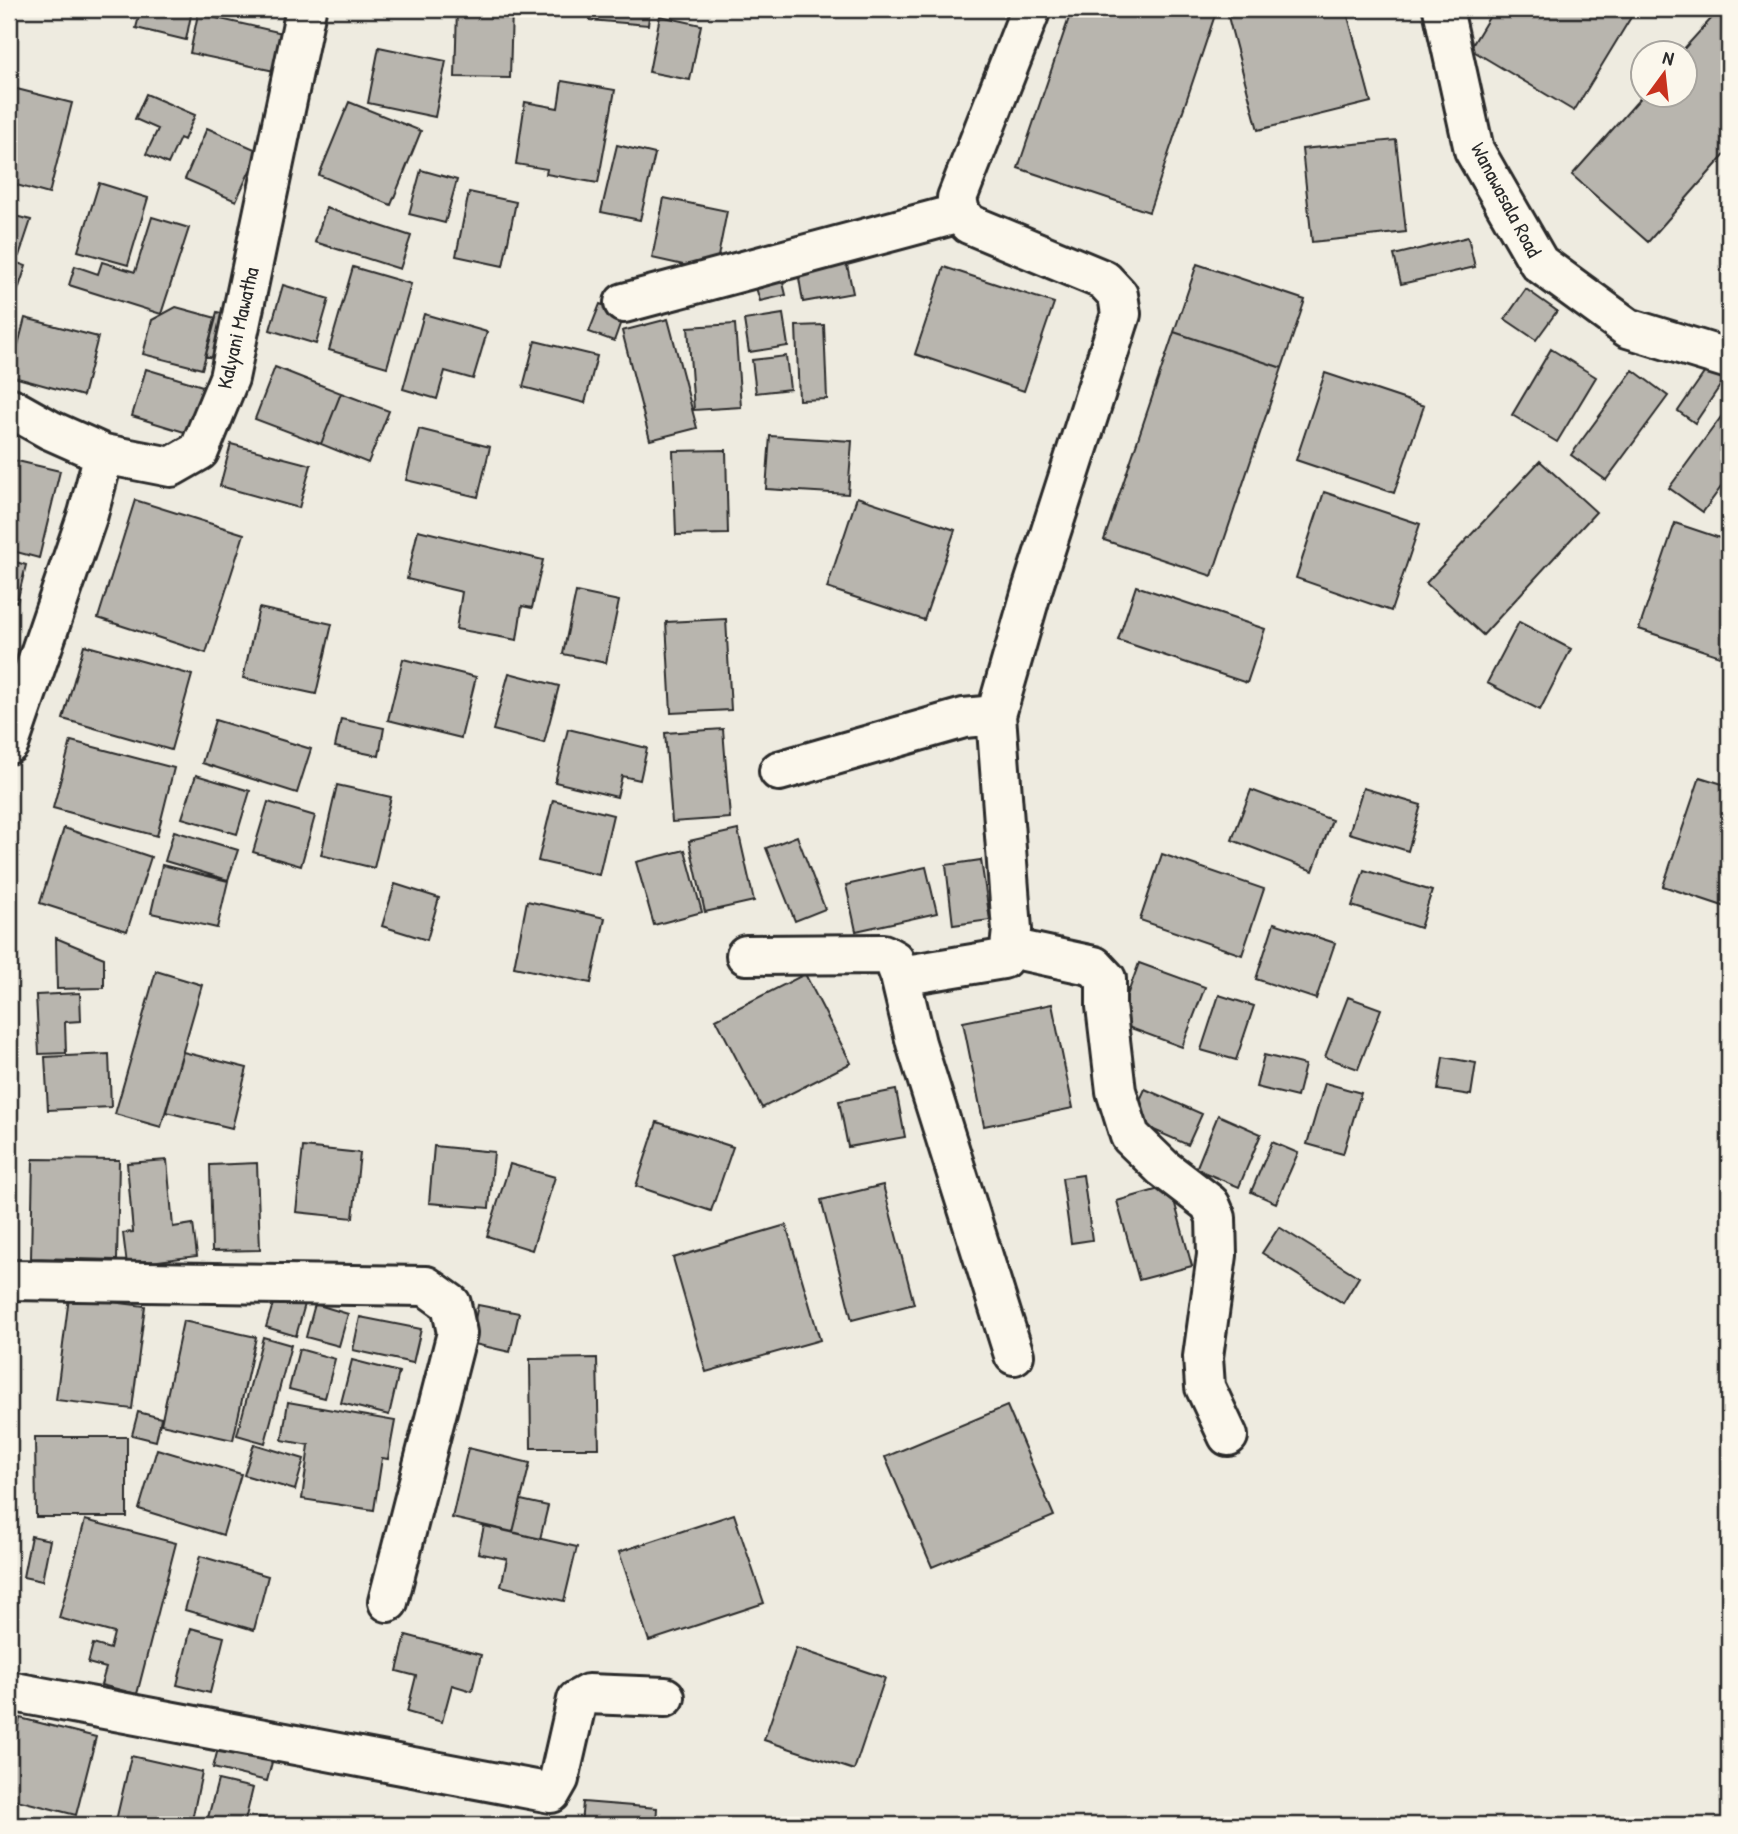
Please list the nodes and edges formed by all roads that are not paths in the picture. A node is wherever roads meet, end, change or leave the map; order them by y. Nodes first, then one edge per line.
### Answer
1 (306, 9) edge
2 (1031, 9) edge
3 (1443, 9) edge
4 (960, 213) junction
5 (624, 303) dead end
6 (1729, 359) edge
7 (9, 407) edge
8 (104, 454) junction
9 (996, 715) junction
10 (9, 744) edge
11 (779, 771) dead end
12 (1010, 948) junction
13 (746, 955) dead end
14 (900, 976) junction
15 (9, 1280) edge
16 (1014, 1356) dead end
17 (1228, 1436) dead end
18 (388, 1602) dead end
19 (9, 1691) edge
20 (665, 1698) dead end

1 - 8 street, Kalyani Mawatha
2 - 4 street
3 - 6 street, Wanawasala Road
4 - 5 street
4 - 9 street
7 - 8 street, Kalyani Mawatha
8 - 10 street
9 - 11 street
9 - 12 street
12 - 14 street
12 - 17 street
13 - 14 street
14 - 16 street
15 - 18 street
19 - 20 street

